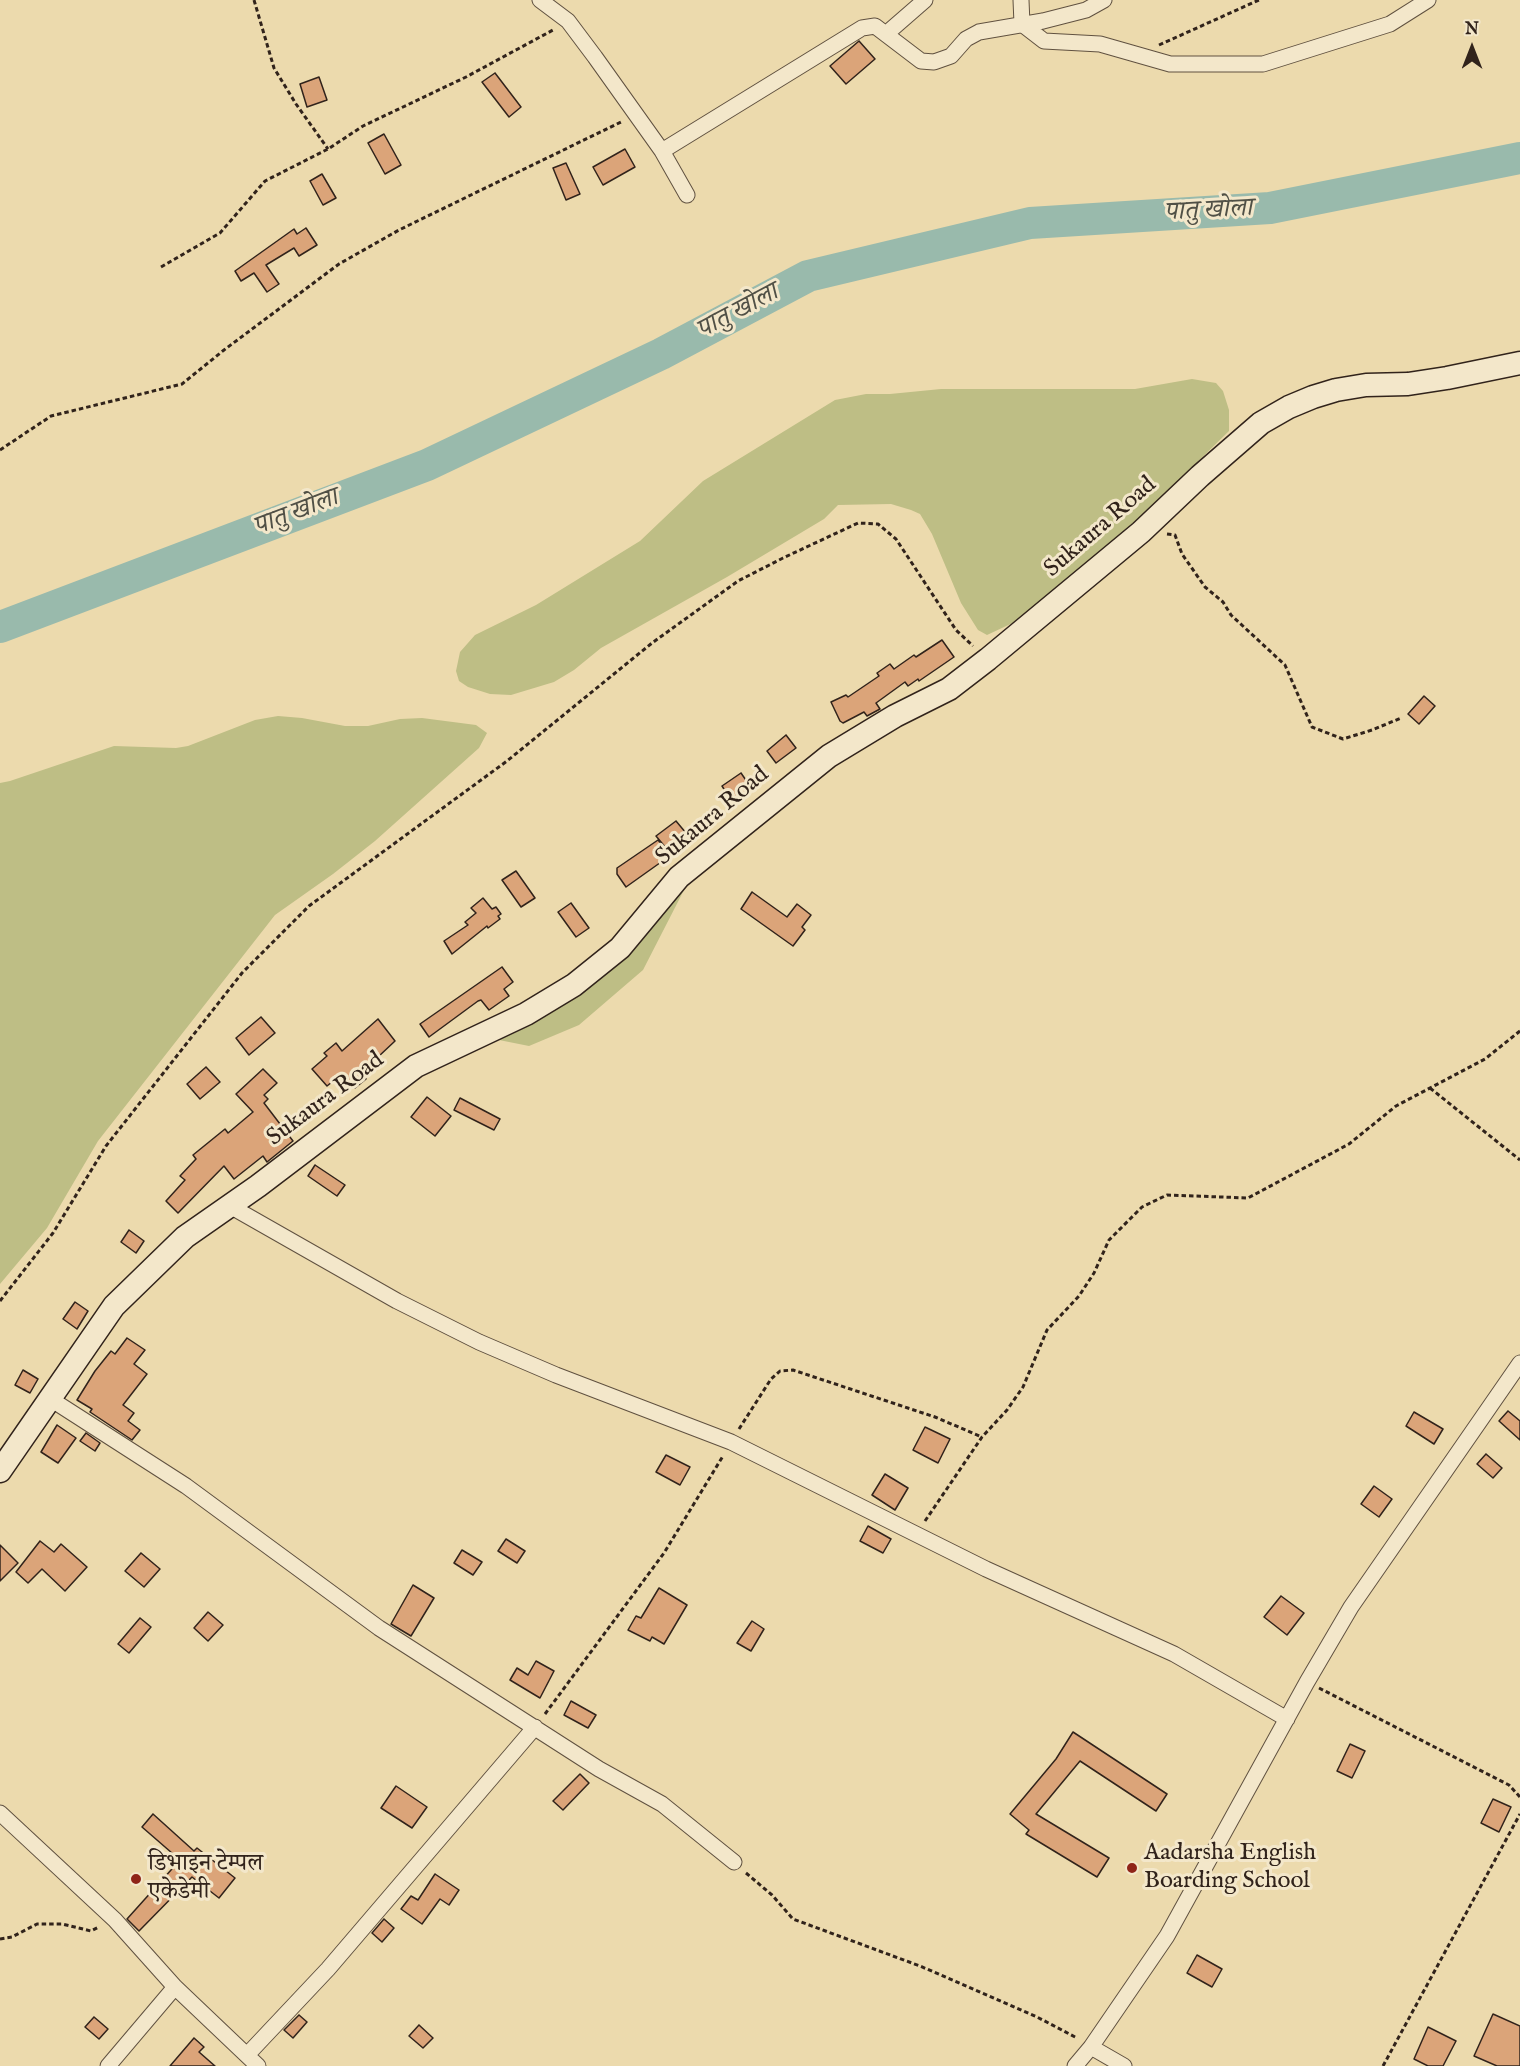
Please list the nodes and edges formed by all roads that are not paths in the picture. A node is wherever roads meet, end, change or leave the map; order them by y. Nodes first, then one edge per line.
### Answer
1 (540, 0) edge
2 (925, 0) edge
3 (1021, 0) edge
4 (1104, 0) edge
5 (1428, 0) edge
6 (1022, 24) junction
7 (886, 34) junction
8 (662, 151) junction
9 (687, 195) dead end
10 (1520, 363) edge
11 (230, 1206) junction
12 (1520, 1363) edge
13 (49, 1398) junction
14 (0, 1471) edge
15 (1287, 1719) junction
16 (535, 1727) junction
17 (0, 1813) edge
18 (734, 1862) road end
19 (175, 1987) junction
20 (1091, 2046) junction
21 (247, 2055) junction
22 (108, 2066) edge
23 (258, 2066) edge
24 (1075, 2066) edge
25 (1124, 2066) edge

1 - 8 street
2 - 7 street
3 - 6 street
4 - 6 street
5 - 6 street
6 - 7 street
7 - 8 street
8 - 9 street
10 - 11 street, Sukaura Road
11 - 13 street, Sukaura Road
11 - 15 street
12 - 15 street
13 - 14 street, Sukaura Road
13 - 16 street
15 - 20 street
16 - 18 street
16 - 21 street
17 - 19 street
19 - 21 street
19 - 22 street
20 - 24 street
20 - 25 street
21 - 23 street

